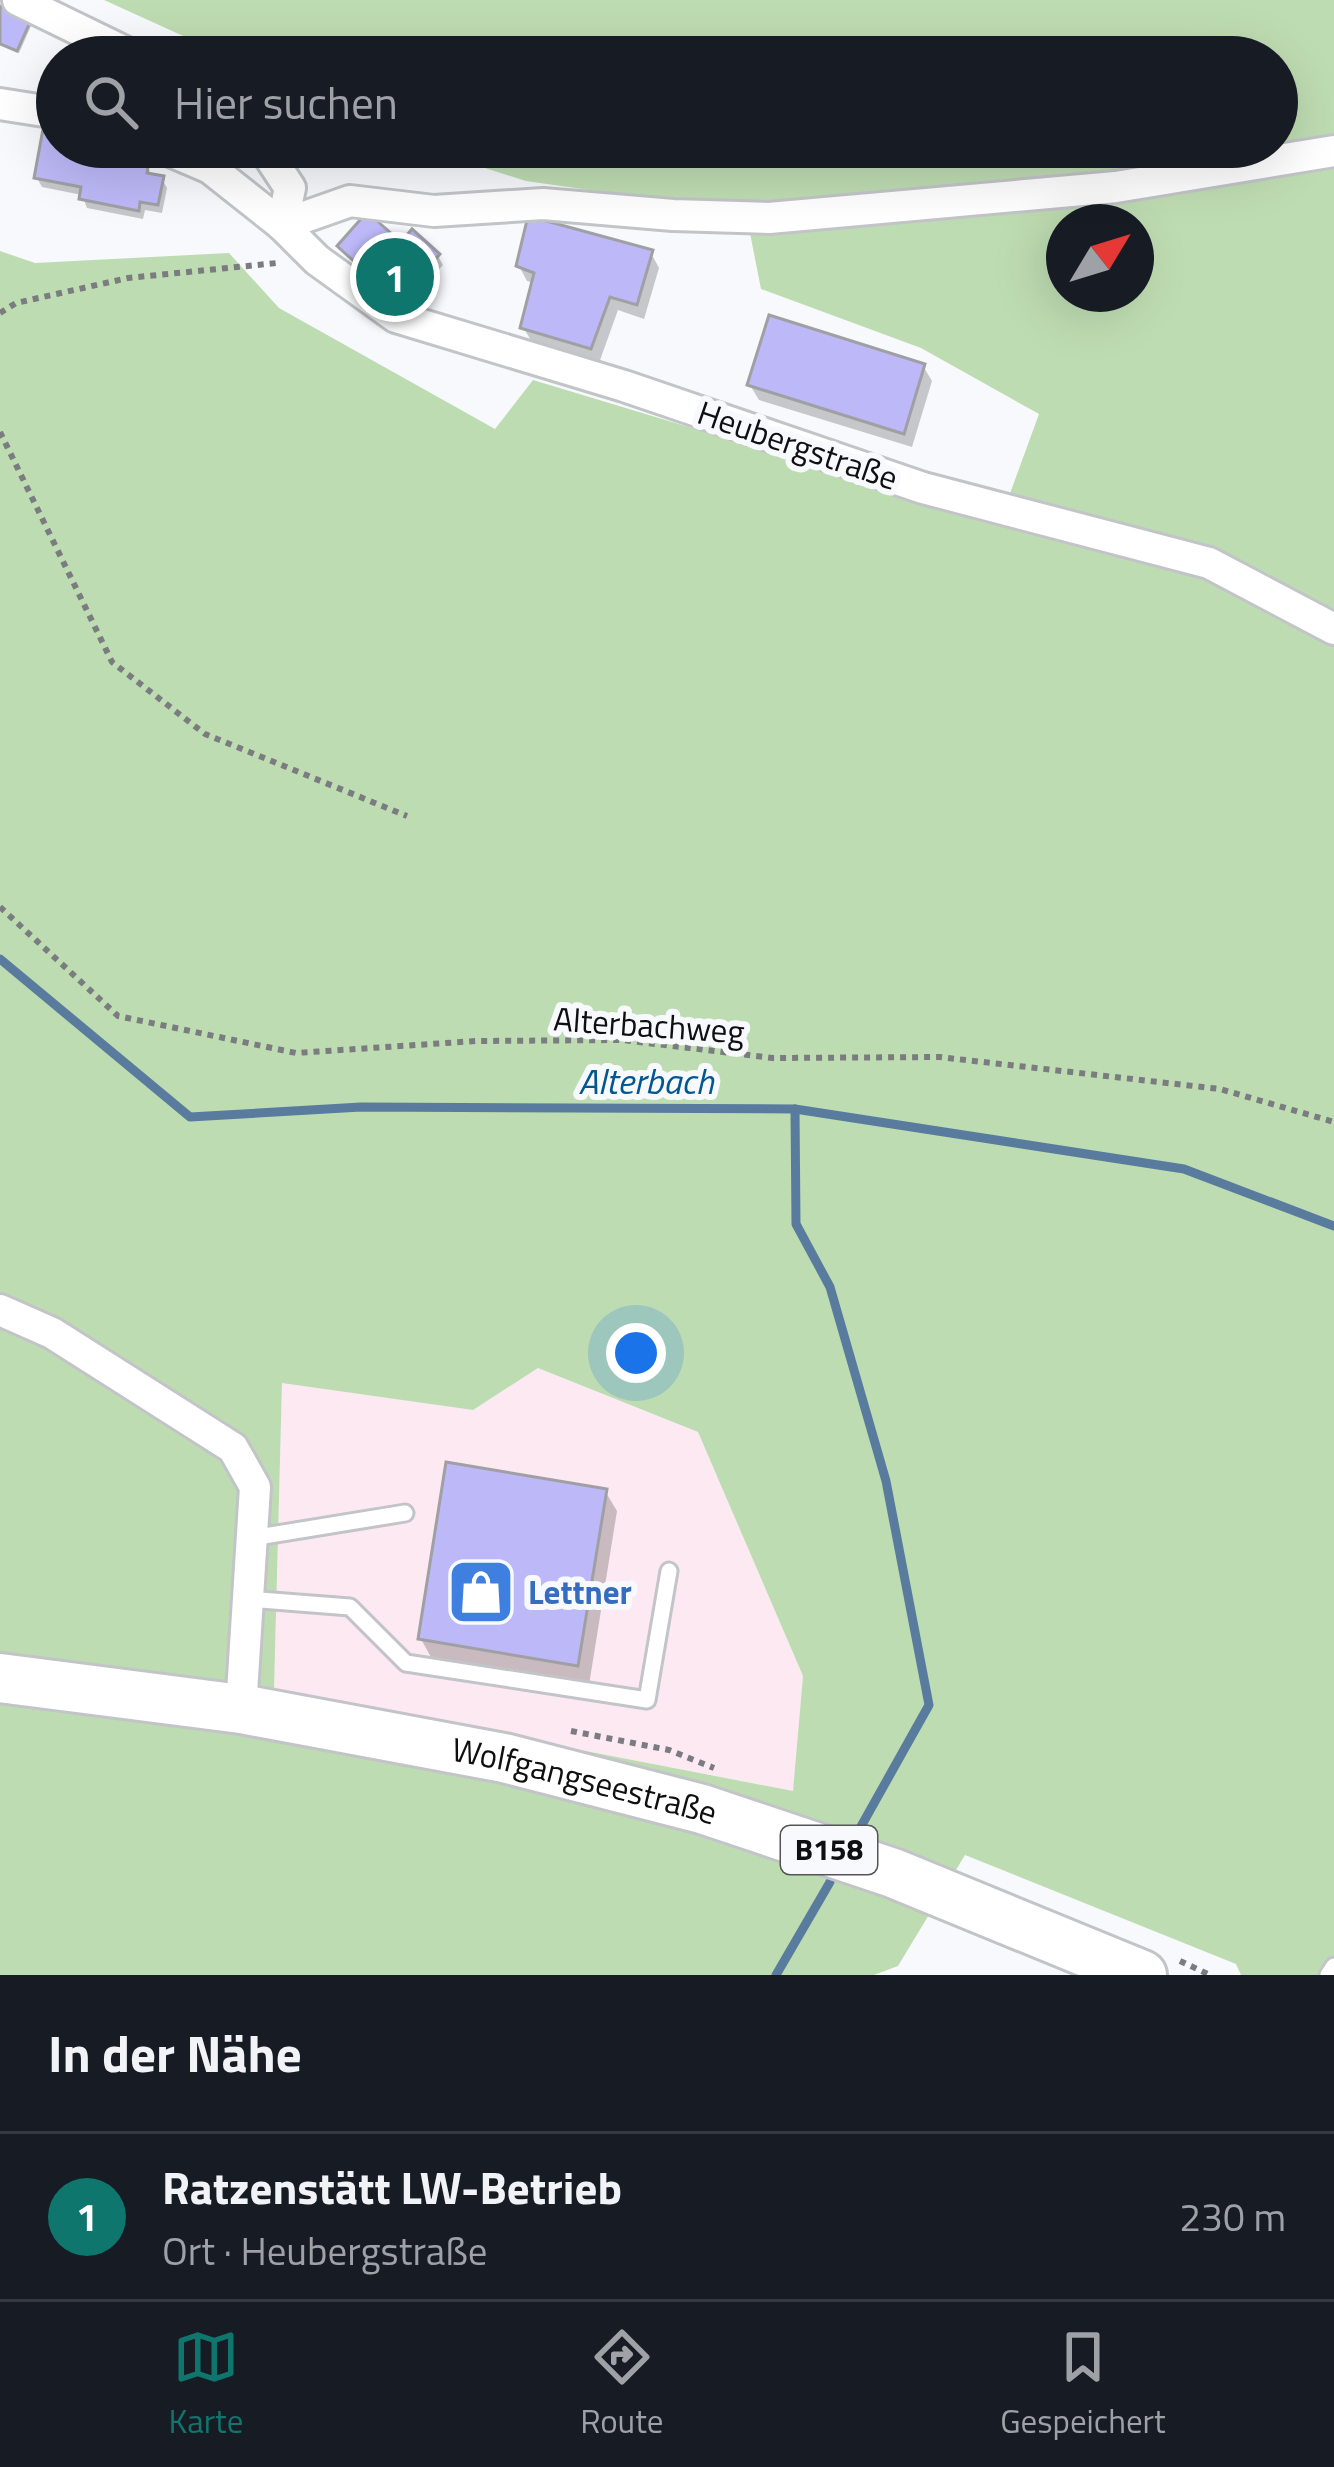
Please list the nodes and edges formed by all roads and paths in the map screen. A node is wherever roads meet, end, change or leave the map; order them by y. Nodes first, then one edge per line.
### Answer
1 (18, 0) edge
2 (92, 36) edge
3 (0, 104) edge
4 (36, 110) edge
5 (1334, 151) edge
6 (1298, 157) edge
7 (210, 168) edge
8 (277, 168) edge
9 (1231, 168) edge
10 (282, 225) junction
11 (317, 260) junction
12 (0, 313) edge
13 (0, 432) edge
14 (1334, 629) edge
15 (407, 817) dead end
16 (0, 907) edge
17 (1334, 1122) edge
18 (0, 1310) edge
19 (405, 1513) dead end
20 (252, 1538) junction
21 (669, 1571) dead end
22 (248, 1599) junction
23 (0, 1678) edge
24 (241, 1709) junction
25 (1334, 1966) edge
26 (1142, 1975) edge
27 (1328, 1975) edge

1 - 2 street
3 - 4 street
5 - 6 street
7 - 10 street, Heubergstraße
8 - 10 street
9 - 10 street
10 - 11 street, Heubergstraße
11 - 12 path
11 - 14 street, Heubergstraße
13 - 15 path
16 - 17 path, Alterbachweg
18 - 20 street
19 - 20 lane
20 - 22 street
21 - 22 lane
22 - 24 street
23 - 24 main road, Wolfgangseestraße / B158
24 - 26 main road, Wolfgangseestraße / B158
25 - 27 lane

